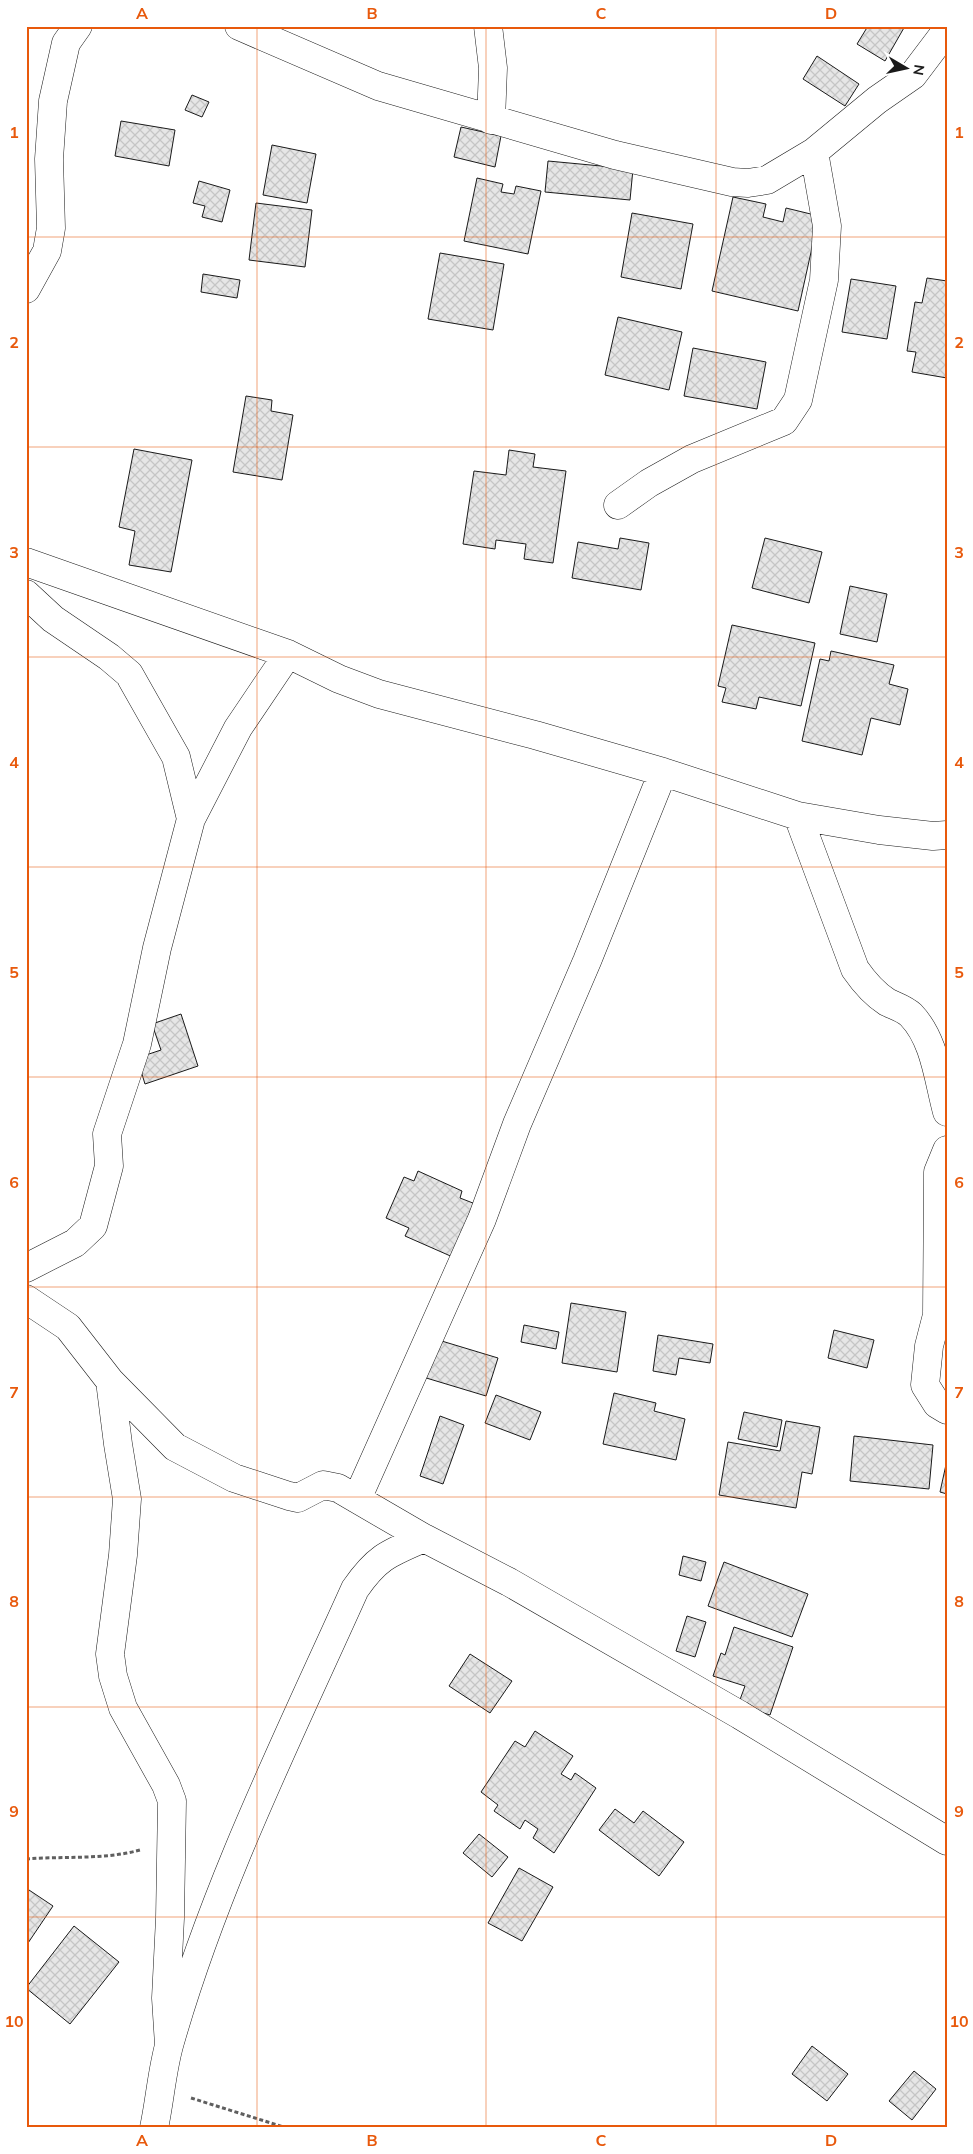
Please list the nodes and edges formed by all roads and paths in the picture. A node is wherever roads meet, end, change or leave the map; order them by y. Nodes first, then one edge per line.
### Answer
1 (78, 26) edge
2 (239, 26) edge
3 (488, 26) edge
4 (947, 30) edge
5 (491, 120) junction
6 (814, 152) junction
7 (26, 288) edge
8 (618, 505) dead end
9 (26, 562) edge
10 (26, 594) edge
11 (288, 654) junction
12 (662, 772) junction
13 (798, 816) junction
14 (191, 819) junction
15 (947, 835) edge
16 (947, 1112) edge
17 (947, 1150) edge
18 (26, 1268) edge
19 (26, 1299) edge
20 (110, 1381) junction
21 (947, 1410) edge
22 (357, 1499) junction
23 (424, 1538) junction
24 (171, 1840) junction
25 (947, 1841) edge
26 (26, 1859) edge
27 (169, 2045) junction
28 (162, 2088) junction
29 (154, 2128) edge
30 (287, 2128) edge

1 - 7 street
2 - 5 street
3 - 5 street
4 - 6 street
5 - 6 street
6 - 8 street
9 - 11 street
10 - 14 street
11 - 12 street
11 - 14 street
12 - 13 street
12 - 22 street
13 - 15 street
13 - 16 street
14 - 18 street
17 - 21 street
19 - 20 street
20 - 22 street
20 - 24 street
22 - 23 street
23 - 25 street
23 - 27 street
24 - 26 path
24 - 27 street
27 - 28 street
28 - 29 street
28 - 30 path

